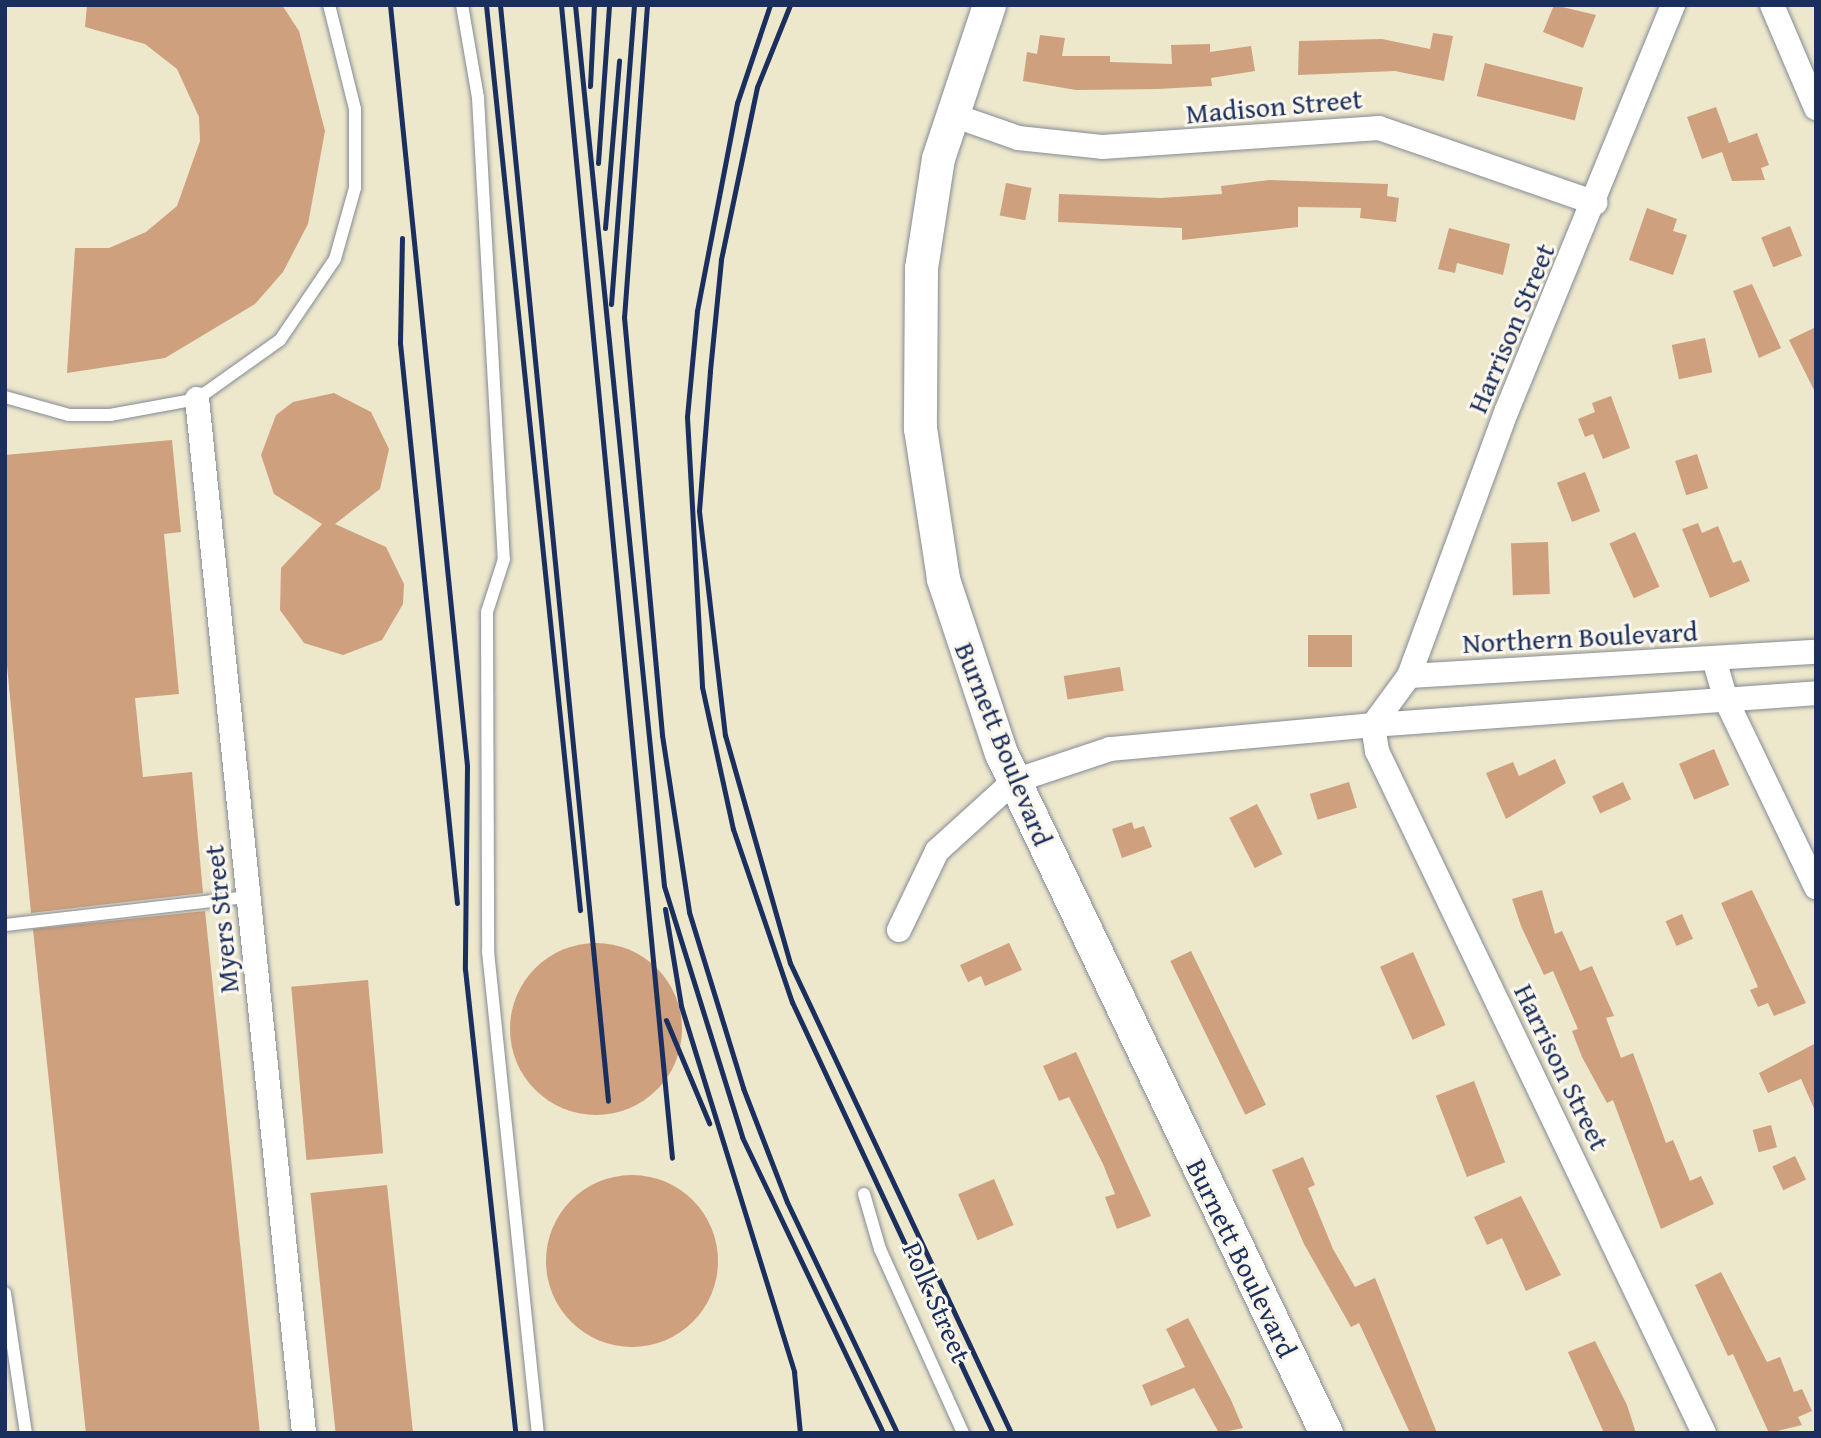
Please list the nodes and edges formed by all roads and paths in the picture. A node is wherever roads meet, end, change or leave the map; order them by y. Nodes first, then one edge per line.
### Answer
1 (329, 5) edge
2 (462, 5) edge
3 (989, 5) edge
4 (1672, 5) edge
5 (1772, 5) edge
6 (1816, 108) edge
7 (950, 114) junction
8 (1595, 203) junction
9 (5, 397) edge
10 (197, 399) junction
11 (1816, 652) edge
12 (1714, 659) junction
13 (1409, 676) junction
14 (1816, 694) edge
15 (1726, 700) junction
16 (1373, 725) junction
17 (1014, 781) junction
18 (1816, 887) edge
19 (248, 897) junction
20 (5, 925) edge
21 (899, 930) dead end
22 (864, 1194) dead end
23 (5, 1293) edge
24 (26, 1433) edge
25 (304, 1433) edge
26 (538, 1433) edge
27 (963, 1433) edge
28 (1326, 1433) edge
29 (1704, 1433) edge

1 - 10 lane
2 - 26 lane
3 - 7 main road, Burnett Boulevard
4 - 8 street, Harrison Street
5 - 6 street
7 - 8 street, Madison Street
7 - 17 main road, Burnett Boulevard
8 - 13 street, Harrison Street
9 - 10 lane
10 - 19 street, Myers Street
11 - 12 street, Northern Boulevard
12 - 13 street, Northern Boulevard
12 - 15 street
13 - 16 street
14 - 15 street
15 - 16 street
15 - 18 street
16 - 17 street
16 - 29 street, Harrison Street
17 - 21 street
17 - 28 main road, Burnett Boulevard
19 - 20 lane
19 - 25 street, Myers Street
22 - 27 lane, Polk Street
23 - 24 lane

